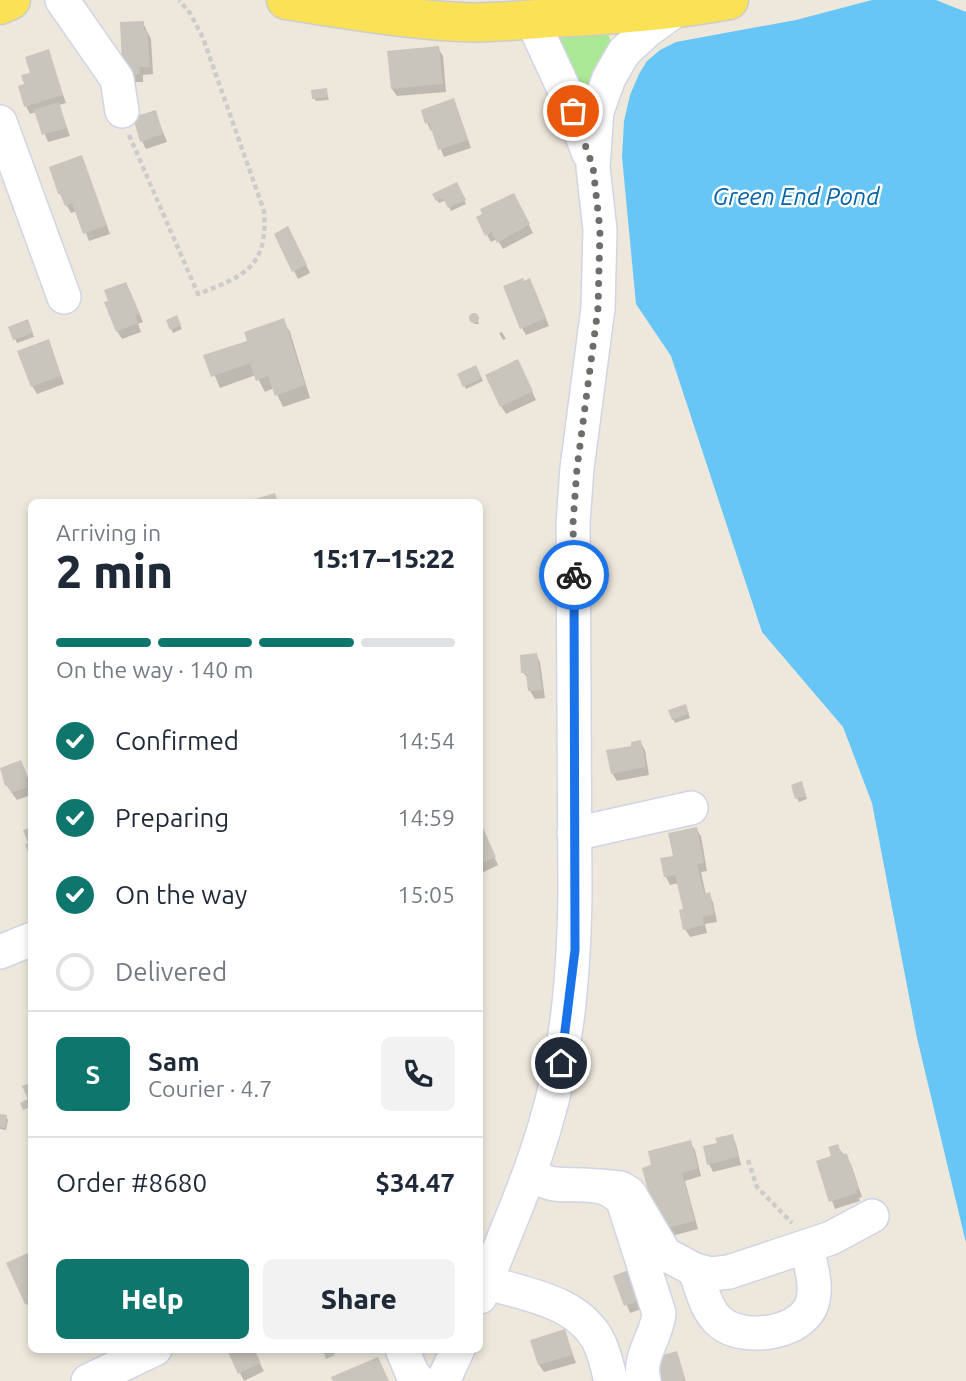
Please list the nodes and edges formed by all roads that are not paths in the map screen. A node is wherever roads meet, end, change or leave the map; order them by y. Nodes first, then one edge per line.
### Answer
1 (11, 0) edge
2 (62, 0) edge
3 (286, 0) edge
4 (729, 0) edge
5 (0, 5) edge
6 (680, 7) junction
7 (532, 20) junction
8 (122, 111) road end
9 (0, 122) edge
10 (593, 167) junction
11 (64, 297) dead end
12 (691, 808) dead end
13 (574, 834) junction
14 (28, 941) edge
15 (0, 952) edge
16 (529, 1175) junction
17 (600, 1186) junction
18 (872, 1216) dead end
19 (807, 1247) junction
20 (695, 1270) junction
21 (483, 1287) edge
22 (483, 1289) edge
23 (147, 1353) edge
24 (404, 1353) edge
25 (456, 1353) edge
26 (88, 1381) edge
27 (419, 1381) edge
28 (443, 1381) edge
29 (611, 1381) edge
30 (644, 1381) edge

1 - 5 main road
2 - 8 street
3 - 7 main road
4 - 6 main road
6 - 7 main road
6 - 10 street
7 - 10 street
9 - 11 street
10 - 13 street
12 - 13 street
13 - 16 street
14 - 15 street
16 - 17 street
16 - 21 street
17 - 20 street
17 - 30 street
18 - 19 street
19 - 20 street
19 - 20 street
22 - 29 street
23 - 26 street
24 - 27 street
25 - 28 street

